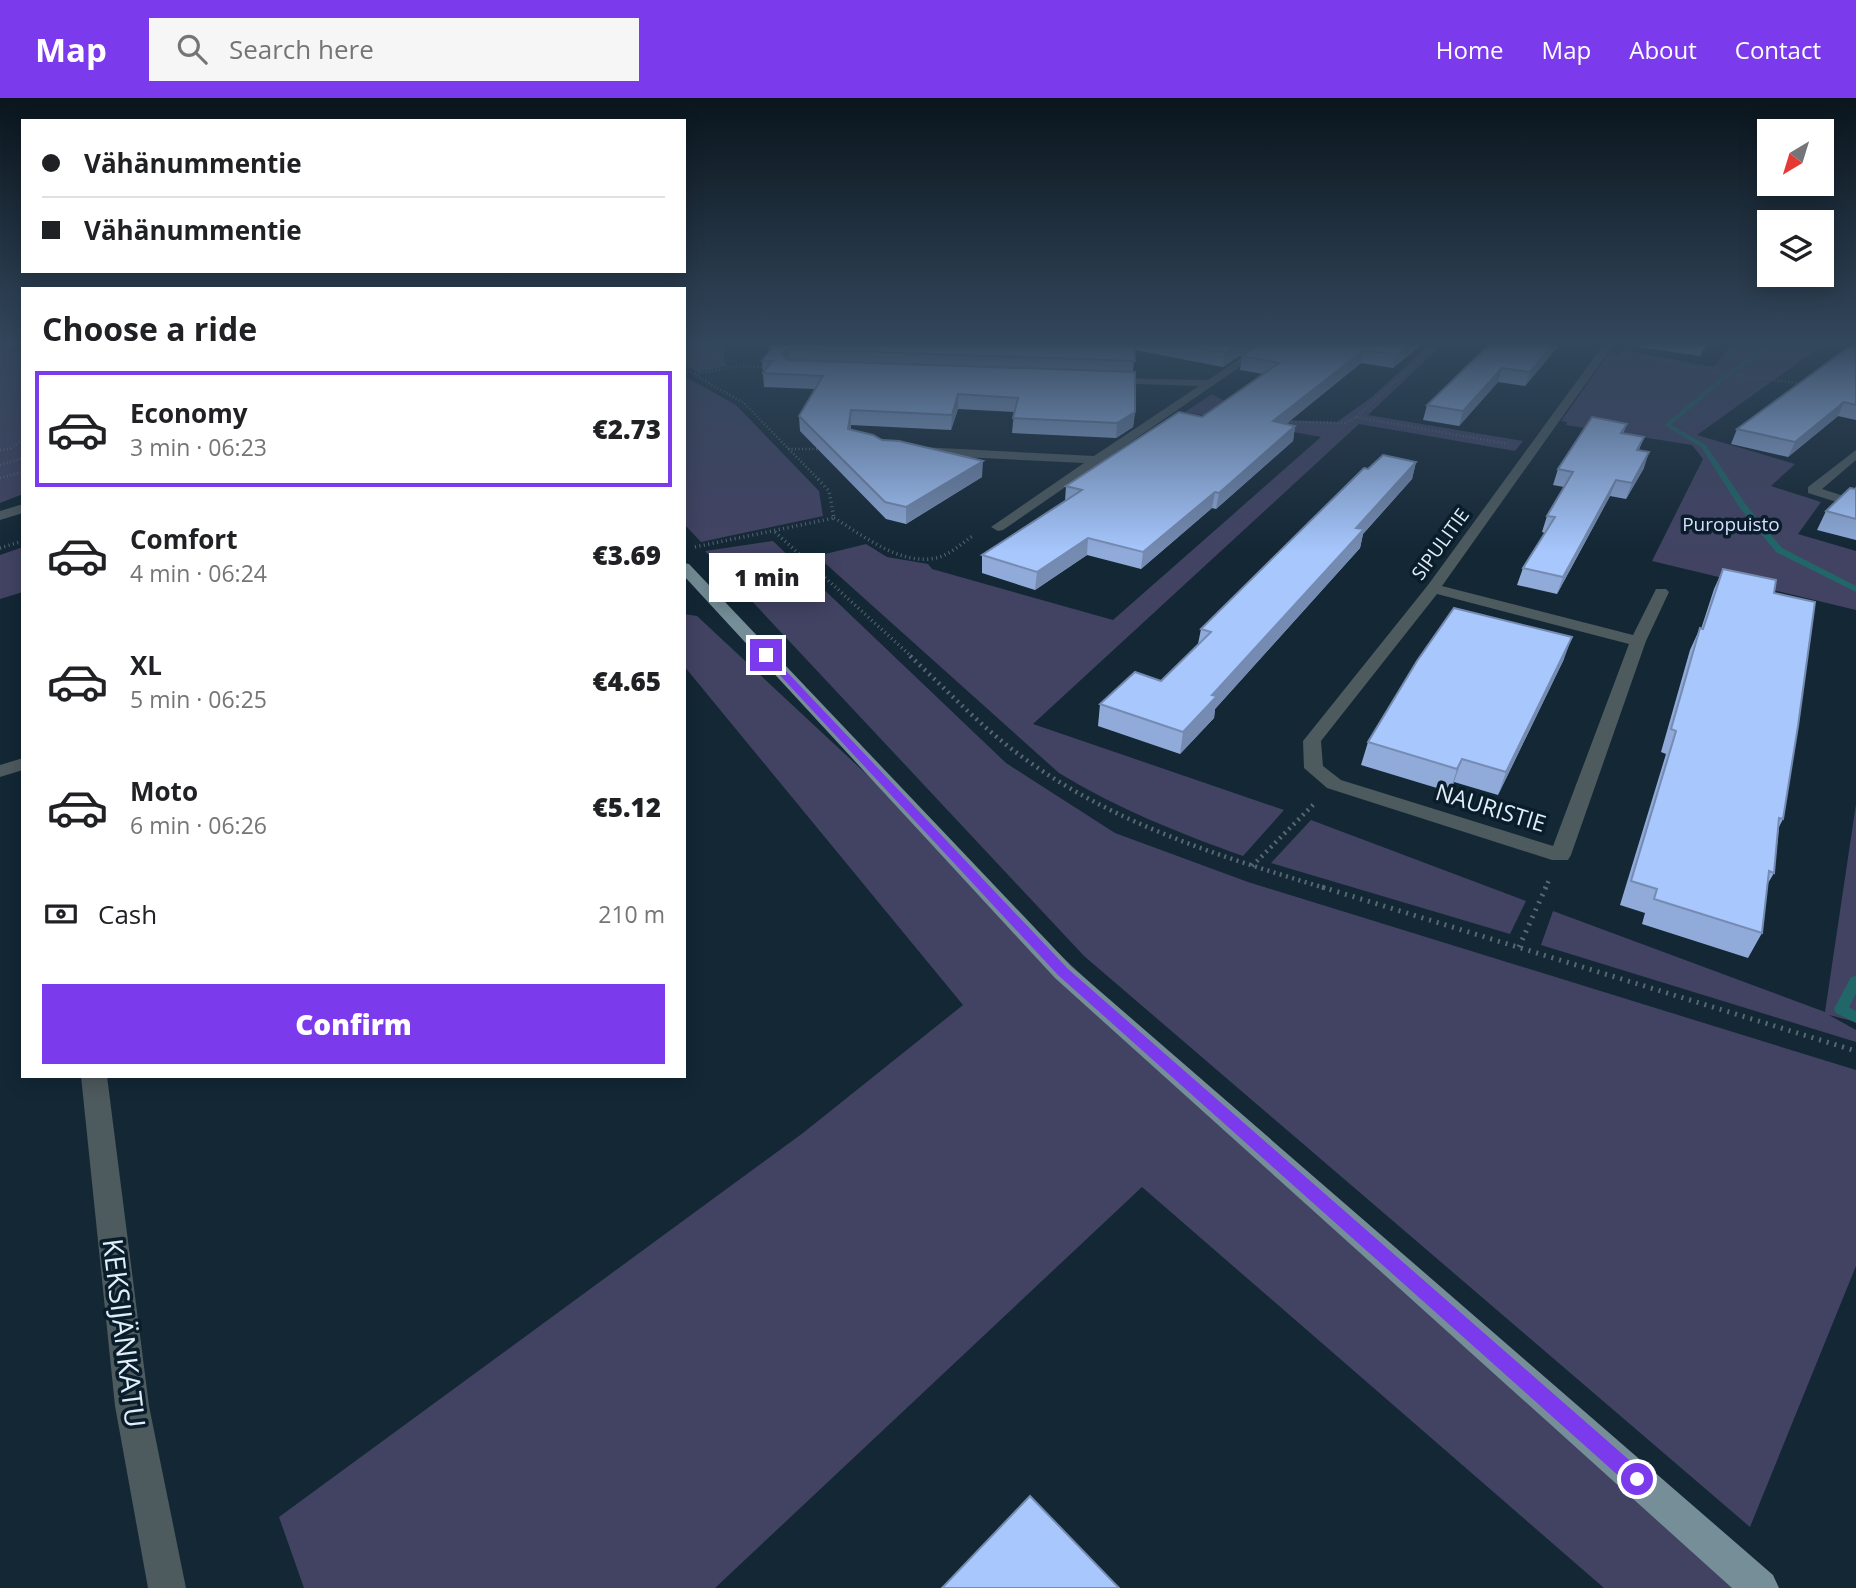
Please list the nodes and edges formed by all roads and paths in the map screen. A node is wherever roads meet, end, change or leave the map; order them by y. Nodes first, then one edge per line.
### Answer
1 (754, 414) edge
2 (1162, 414) edge
3 (1360, 414) edge
4 (1558, 414) edge
5 (1356, 417) junction
6 (1280, 421) edge
7 (21, 441) edge
8 (787, 449) junction
9 (828, 449) edge
10 (1532, 449) junction
11 (0, 450) edge
12 (909, 450) edge
13 (1856, 454) edge
14 (21, 459) edge
15 (1093, 460) junction
16 (0, 465) edge
17 (21, 473) edge
18 (0, 478) edge
19 (1856, 504) edge
20 (21, 509) edge
21 (0, 516) edge
22 (834, 517) junction
23 (998, 527) joint
24 (775, 531) junction
25 (21, 542) edge
26 (0, 548) edge
27 (691, 548) dead end
28 (687, 574) edge
29 (1433, 588) junction
30 (1661, 592) dead end
31 (1638, 641) junction
32 (21, 765) edge
33 (1314, 768) joint
34 (0, 771) edge
35 (1334, 784) junction
36 (1560, 855) junction
37 (1252, 866) junction
38 (1519, 947) junction
39 (1856, 1051) edge
40 (94, 1078) edge
41 (167, 1588) edge
42 (1760, 1588) edge

1 - 8 path
2 - 15 street
3 - 5 path
4 - 10 street, SIPULITIE
5 - 6 path
5 - 10 path
7 - 11 path
8 - 9 path
8 - 22 path
10 - 29 street, SIPULITIE
12 - 15 street
13 - 19 street
14 - 16 path
15 - 23 street
17 - 18 path
20 - 21 street
22 - 23 path
22 - 24 path
24 - 27 path
24 - 37 path
25 - 26 path
28 - 42 main road
29 - 31 street
29 - 33 street, SIPULITIE
30 - 31 street, NAURISTIE
31 - 36 street, NAURISTIE
32 - 34 street
33 - 35 street, NAURISTIE
35 - 36 street, NAURISTIE
35 - 37 path
36 - 38 path
37 - 38 path
38 - 39 path
40 - 41 street, KEKSIJÄNKATU

